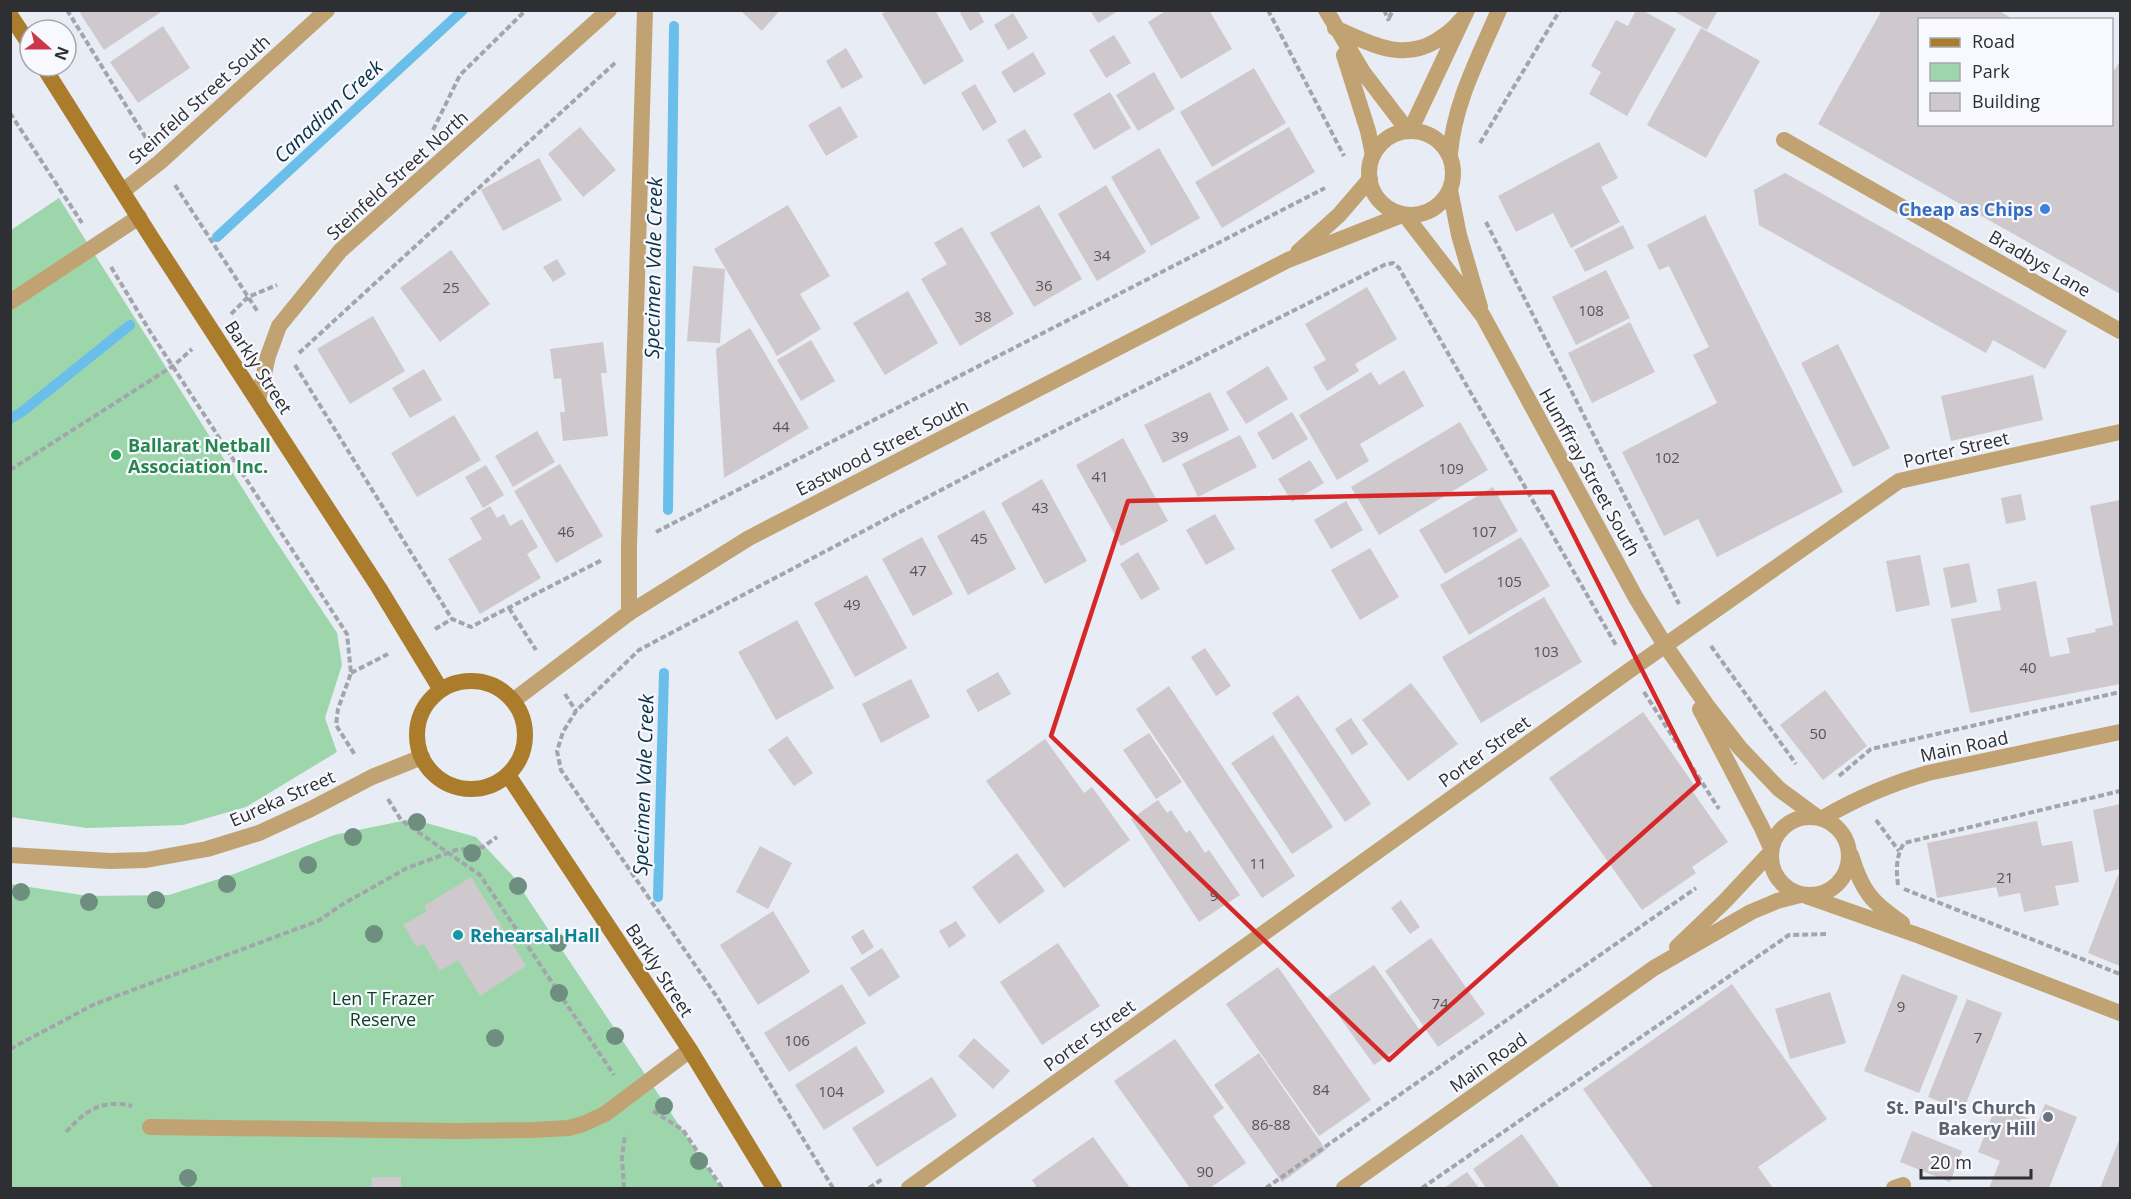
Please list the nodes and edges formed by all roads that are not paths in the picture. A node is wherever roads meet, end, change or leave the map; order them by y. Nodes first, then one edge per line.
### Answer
1 (327, 10) edge
2 (609, 10) edge
3 (645, 10) edge
4 (1326, 10) edge
5 (1499, 10) edge
6 (1465, 14) edge
7 (1335, 28) junction
8 (51, 78) edge
9 (1409, 130) junction
10 (1784, 140) dead end
11 (1450, 154) junction
12 (1373, 155) junction
13 (1370, 179) junction
14 (1450, 190) junction
15 (123, 191) junction
16 (1404, 215) junction
17 (139, 217) junction
18 (1288, 260) junction
19 (10, 302) edge
20 (1483, 316) junction
21 (2121, 331) edge
22 (258, 400) junction
23 (2121, 432) edge
24 (629, 613) junction
25 (1665, 645) junction
26 (441, 690) junction
27 (514, 700) junction
28 (2121, 732) edge
29 (422, 757) junction
30 (508, 775) junction
31 (1820, 818) junction
32 (1848, 846) junction
33 (1771, 851) junction
34 (10, 855) edge
35 (1803, 895) junction
36 (1920, 936) junction
37 (1654, 968) junction
38 (2121, 1014) edge
39 (690, 1050) junction
40 (150, 1127) road end
41 (774, 1188) edge
42 (909, 1188) edge
43 (1344, 1188) edge

1 - 15 street, Steinfeld Street South
2 - 22 street, Steinfeld Street North
3 - 24 street
4 - 7 street
5 - 11 street
6 - 7 street
6 - 9 street
7 - 9 street
7 - 12 street
8 - 15 main road, Barkly Street
9 - 11 street
9 - 12 street
10 - 21 street, Bradbys Lane
11 - 14 street
12 - 13 street
13 - 16 street
13 - 18 street, Eastwood Street South
14 - 16 street
14 - 20 street, Humffray Street South
15 - 17 main road, Barkly Street
16 - 18 street, Eastwood Street South
16 - 20 street, Humffray Street South
17 - 19 street
17 - 22 main road, Barkly Street
18 - 24 street, Eastwood Street South
20 - 25 street, Humffray Street South
22 - 26 main road, Barkly Street
23 - 25 street, Porter Street
24 - 27 street, Eastwood Street South
25 - 31 street, Humffray Street South
25 - 33 street, Humffray Street South
25 - 42 street, Porter Street
26 - 27 main road
26 - 29 main road
27 - 30 main road
28 - 31 street, Main Road
29 - 30 main road
29 - 34 street, Eureka Street
30 - 39 main road, Barkly Street
31 - 32 street
31 - 33 street
32 - 35 street
32 - 36 street
33 - 35 street
33 - 37 street, Main Road
35 - 36 street
35 - 37 street, Main Road
36 - 38 street
37 - 43 street, Main Road
39 - 40 street
39 - 41 main road, Barkly Street

